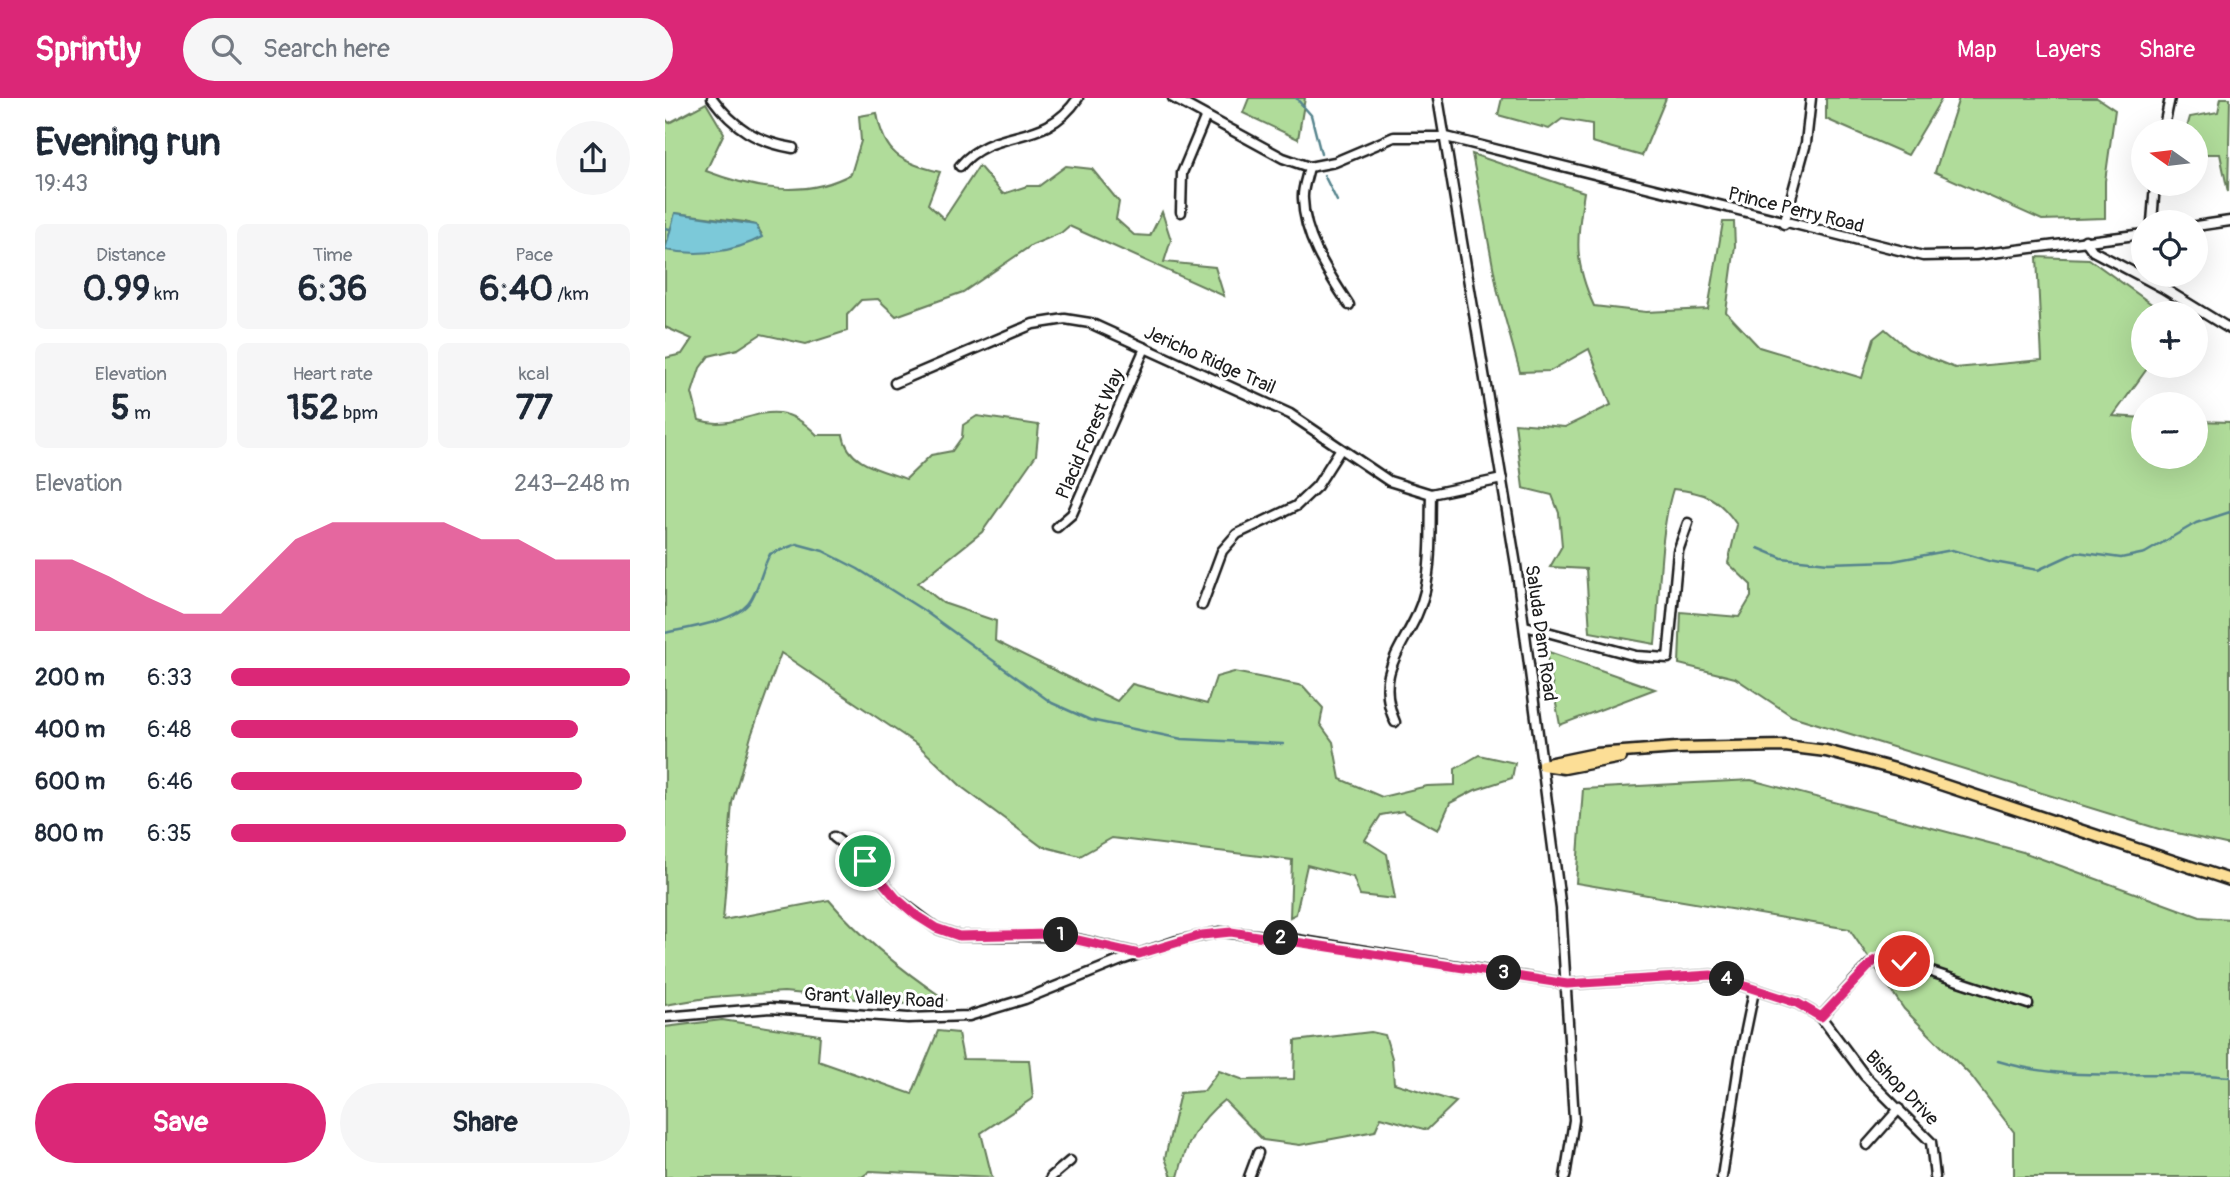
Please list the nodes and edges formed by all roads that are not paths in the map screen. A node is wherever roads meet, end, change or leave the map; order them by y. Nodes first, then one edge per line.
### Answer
1 (712, 98) edge
2 (1078, 98) edge
3 (1173, 98) edge
4 (1437, 98) edge
5 (1811, 98) edge
6 (2169, 98) edge
7 (1205, 118) junction
8 (2165, 119) edge
9 (1446, 137) junction
10 (793, 148) dead end
11 (960, 166) dead end
12 (1309, 167) junction
13 (1181, 212) dead end
14 (2230, 221) edge
15 (1784, 223) junction
16 (2208, 224) edge
17 (2131, 235) edge
18 (2085, 240) junction
19 (1349, 305) dead end
20 (2230, 329) edge
21 (1145, 348) junction
22 (895, 383) dead end
23 (1340, 450) junction
24 (1502, 479) junction
25 (1431, 495) junction
26 (1688, 523) dead end
27 (1056, 527) dead end
28 (1202, 605) dead end
29 (1525, 626) junction
30 (1395, 722) dead end
31 (1543, 765) junction
32 (834, 837) dead end
33 (2230, 880) edge
34 (1139, 954) junction
35 (1567, 984) junction
36 (1754, 990) junction
37 (2028, 1004) dead end
38 (665, 1017) edge
39 (1821, 1017) junction
40 (1899, 1109) junction
41 (1867, 1145) dead end
42 (1258, 1153) dead end
43 (1070, 1161) dead end
44 (1051, 1177) edge
45 (1249, 1177) edge
46 (1565, 1177) edge
47 (1722, 1177) edge
48 (1935, 1177) edge

1 - 10 street
2 - 11 street
3 - 7 street
4 - 9 street, Saluda Dam Road
5 - 15 street
6 - 8 street
7 - 12 street
7 - 13 street
9 - 12 street, Prince Perry Road
9 - 15 street, Prince Perry Road
9 - 24 street, Saluda Dam Road
12 - 19 street
14 - 16 street
15 - 18 street, Prince Perry Road
17 - 18 street, Prince Perry Road
18 - 20 street
21 - 22 street, Jericho Ridge Trail
21 - 23 street, Jericho Ridge Trail
21 - 27 street, Placid Forest Way
23 - 25 street, Jericho Ridge Trail
23 - 28 street
24 - 25 street
24 - 29 street, Saluda Dam Road
25 - 30 street
26 - 29 street
29 - 31 street, Saluda Dam Road
31 - 33 main road
31 - 35 street, Saluda Dam Road
32 - 34 street
34 - 35 street, Grant Valley Road
34 - 38 street, Grant Valley Road
35 - 36 street, Bishop Drive
35 - 46 street, Saluda Dam Road
36 - 39 street, Bishop Drive
36 - 47 street
37 - 39 street
39 - 40 street, Bishop Drive
40 - 41 street
40 - 48 street, Bishop Drive
42 - 45 street
43 - 44 street

